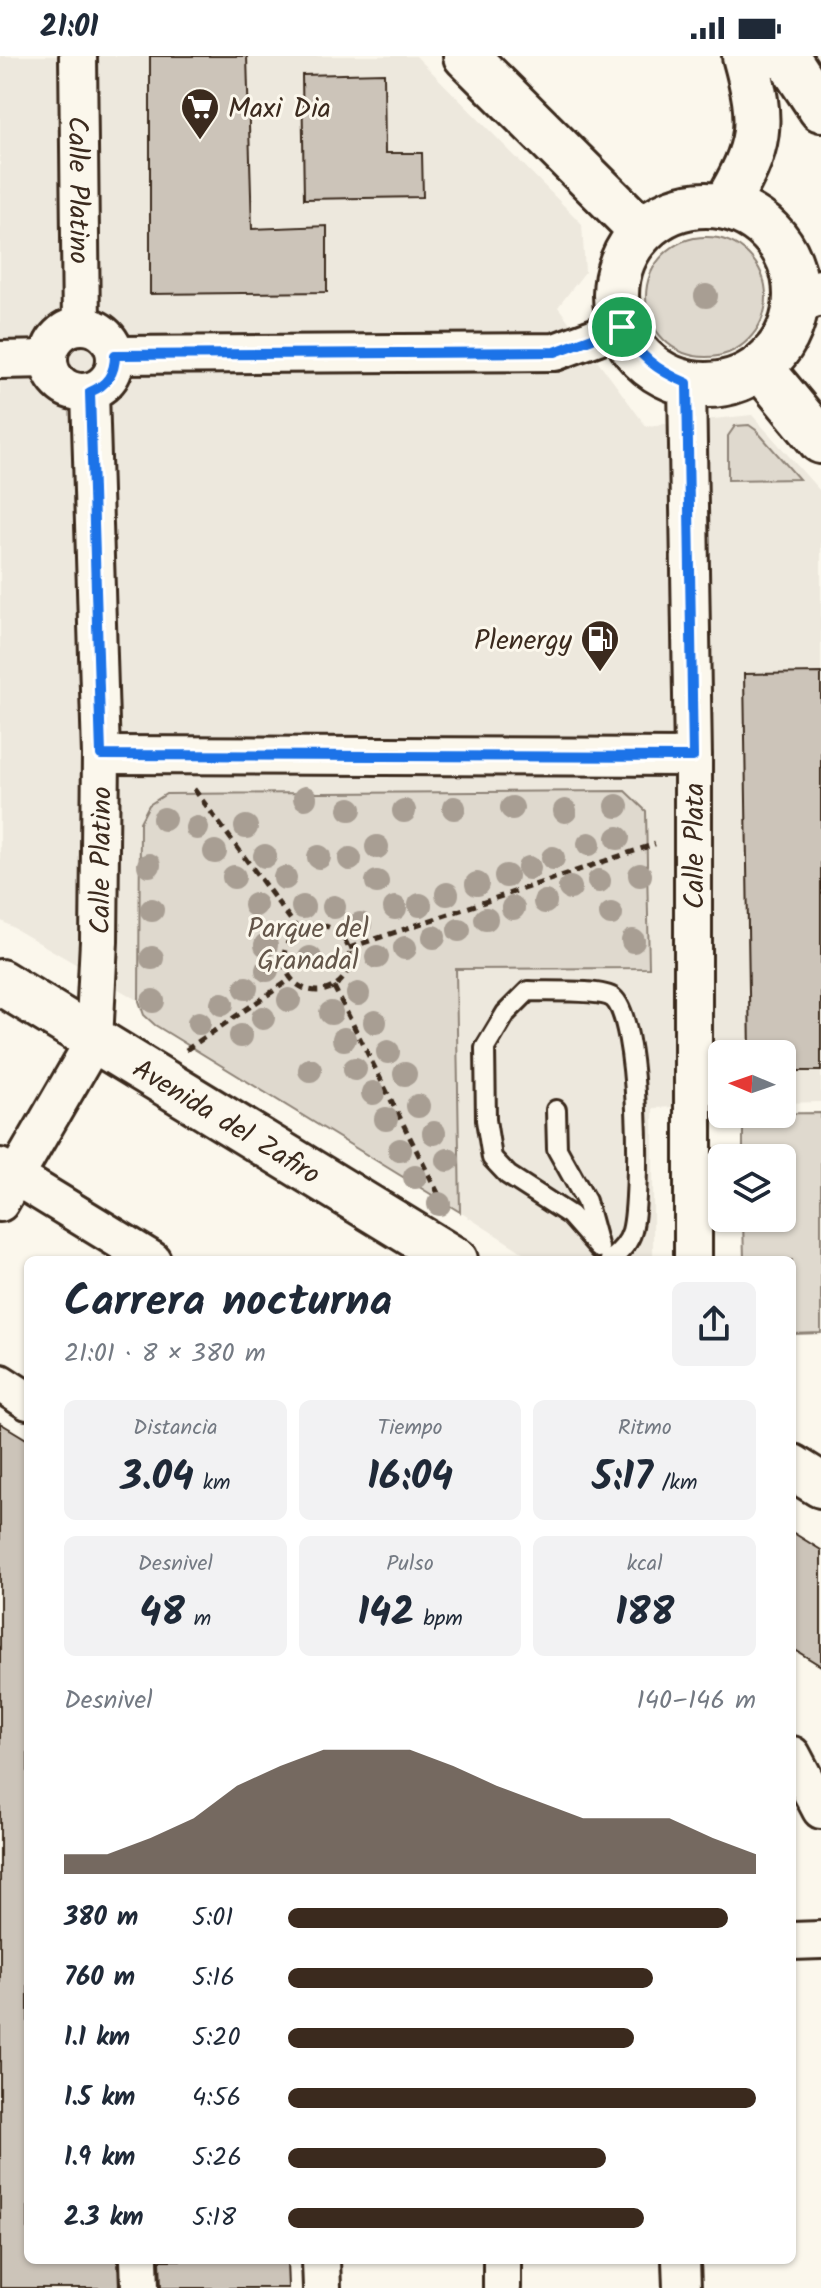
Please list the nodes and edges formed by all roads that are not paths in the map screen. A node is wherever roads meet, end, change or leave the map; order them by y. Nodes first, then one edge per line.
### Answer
1 (78, 56) edge
2 (466, 56) edge
3 (745, 56) edge
4 (786, 56) edge
5 (821, 109) edge
6 (725, 206) junction
7 (642, 231) junction
8 (808, 296) edge
9 (81, 326) junction
10 (622, 327) junction
11 (115, 355) junction
12 (49, 359) junction
13 (0, 360) edge
14 (760, 367) junction
15 (687, 383) junction
16 (90, 392) junction
17 (821, 441) edge
18 (101, 755) junction
19 (693, 757) junction
20 (0, 982) edge
21 (94, 1041) junction
22 (556, 1110) dead end
23 (5, 1182) edge
24 (144, 1256) edge
25 (448, 1256) edge
26 (602, 1256) edge
27 (693, 1256) edge
28 (0, 1383) edge
29 (24, 1398) edge
30 (796, 1469) edge
31 (821, 1485) edge
32 (796, 1763) edge
33 (821, 1810) edge
34 (821, 1940) edge
35 (796, 1941) edge
36 (139, 2264) edge
37 (321, 2264) edge
38 (502, 2264) edge
39 (681, 2264) edge
40 (140, 2288) edge
41 (322, 2288) edge
42 (502, 2288) edge
43 (682, 2288) edge

1 - 9 street, Calle Platino
2 - 7 main road
3 - 6 main road
4 - 5 main road
6 - 7 main road
6 - 8 main road
7 - 10 main road
8 - 14 main road
9 - 11 street
9 - 12 street
10 - 11 street
10 - 15 main road
11 - 16 street
12 - 13 street
12 - 16 street
14 - 15 main road
14 - 17 main road
15 - 19 street, Calle Plata
16 - 18 street, Calle Platino
18 - 19 street
18 - 21 street, Calle Platino
19 - 27 street, Calle Plata
20 - 21 main road, Avenida del Zafiro
21 - 23 street
21 - 25 main road, Avenida del Zafiro
22 - 26 lane
23 - 24 street
26 - 26 lane
28 - 29 street
30 - 31 main road
32 - 33 street
34 - 35 street
36 - 40 street
37 - 41 street
38 - 42 street
39 - 43 street

